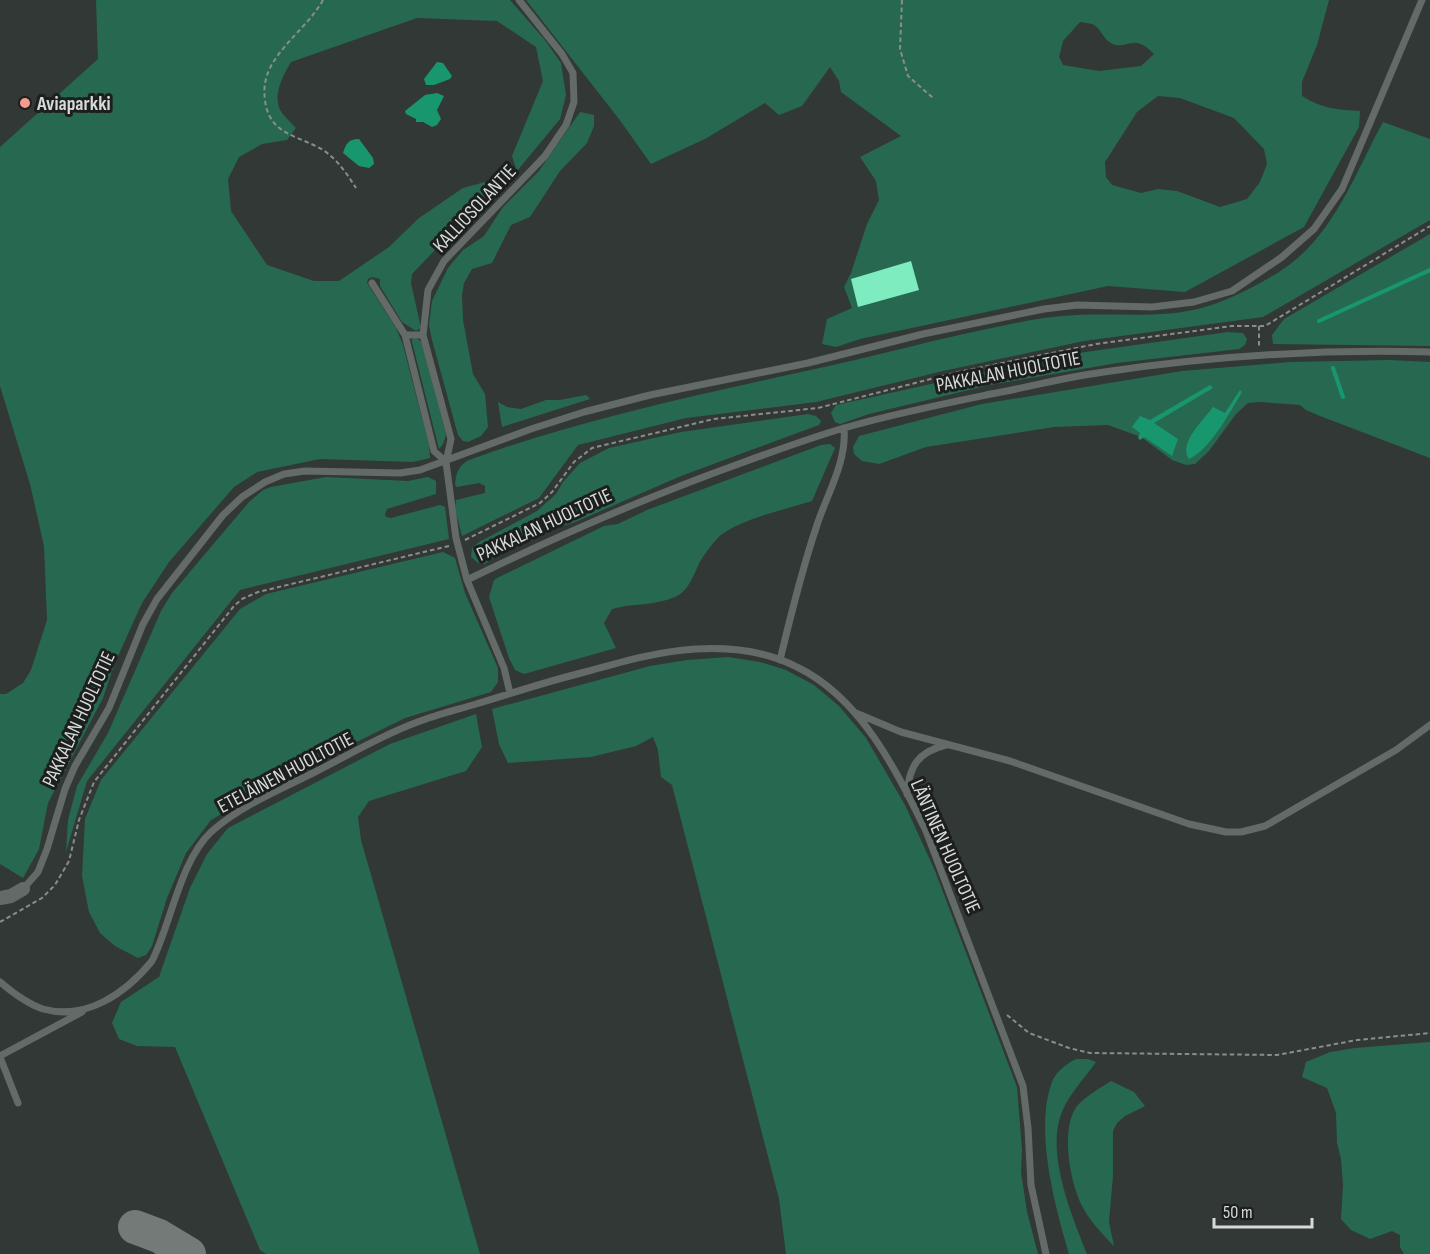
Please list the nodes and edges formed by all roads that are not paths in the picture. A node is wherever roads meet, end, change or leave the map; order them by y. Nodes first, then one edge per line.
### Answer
1 (519, 0) edge
2 (1422, 0) edge
3 (372, 283) dead end
4 (405, 335) junction
5 (423, 335) junction
6 (1430, 352) edge
7 (844, 428) junction
8 (446, 462) junction
9 (467, 580) junction
10 (780, 660) junction
11 (510, 693) junction
12 (854, 712) junction
13 (1430, 725) edge
14 (948, 744) junction
15 (907, 794) junction
16 (23, 889) joint
17 (0, 898) edge
18 (0, 982) edge
19 (92, 1007) junction
20 (0, 1057) edge
21 (18, 1103) dead end
22 (1046, 1254) edge

1 - 5 lane, KALLIOSOLANTIE
2 - 8 lane
3 - 4 lane
4 - 5 lane
4 - 8 lane
5 - 8 lane, KALLIOSOLANTIE
6 - 7 lane, PAKKALAN HUOLTOTIE
7 - 9 lane, PAKKALAN HUOLTOTIE
7 - 10 lane
8 - 9 lane, PAKKALAN HUOLTOTIE
8 - 16 lane, PAKKALAN HUOLTOTIE
9 - 11 lane
10 - 11 lane, LÄNTINEN HUOLTOTIE
10 - 12 lane, LÄNTINEN HUOLTOTIE
11 - 19 lane, ETELÄINEN HUOLTOTIE
12 - 14 lane
12 - 15 lane, LÄNTINEN HUOLTOTIE
13 - 14 lane
14 - 15 lane
15 - 22 lane, LÄNTINEN HUOLTOTIE
16 - 17 street, PAKKALAN HUOLTOTIE
18 - 19 lane
19 - 20 lane
20 - 21 lane

